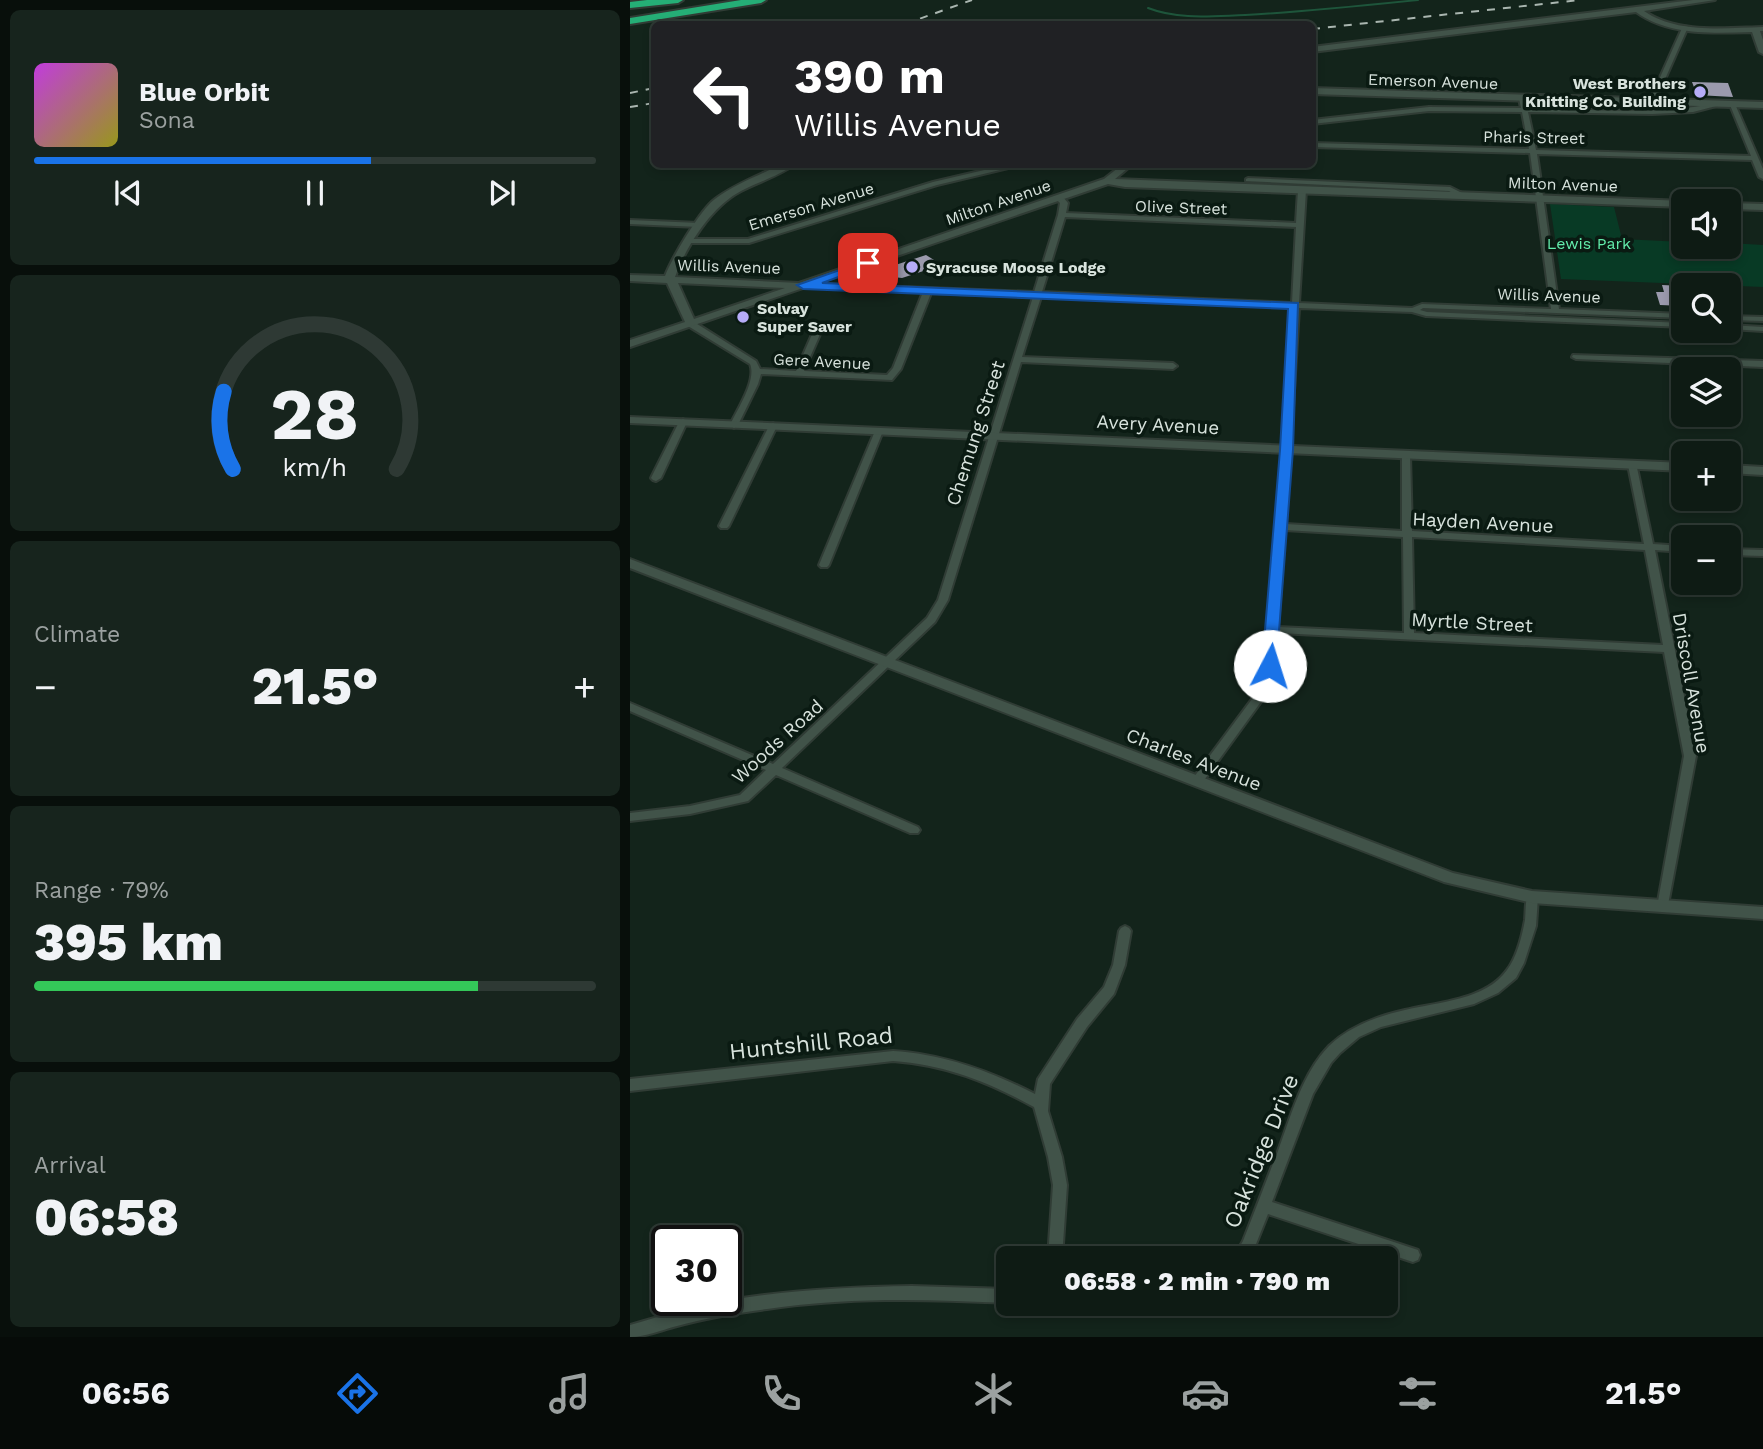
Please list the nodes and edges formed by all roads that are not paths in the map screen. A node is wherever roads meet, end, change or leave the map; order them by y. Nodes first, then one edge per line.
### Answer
1 (678, 0) edge
2 (756, 0) edge
3 (761, 0) edge
4 (1711, 0) edge
5 (630, 5) edge
6 (1637, 9) junction
7 (630, 19) edge
8 (1685, 27) junction
9 (1759, 29) edge
10 (1316, 49) edge
11 (1763, 51) edge
12 (1316, 91) edge
13 (1522, 98) junction
14 (1653, 102) junction
15 (1717, 104) junction
16 (1733, 105) junction
17 (1763, 105) edge
18 (1525, 110) junction
19 (1316, 122) edge
20 (1316, 145) edge
21 (1533, 151) junction
22 (1755, 158) junction
23 (782, 168) edge
24 (1003, 168) edge
25 (1124, 168) edge
26 (1763, 177) edge
27 (1248, 180) dead end
28 (1107, 181) junction
29 (1302, 190) junction
30 (1464, 196) junction
31 (1059, 198) junction
32 (1538, 199) junction
33 (1671, 204) edge
34 (1741, 206) edge
35 (1763, 207) edge
36 (1062, 215) junction
37 (630, 222) edge
38 (699, 225) junction
39 (1299, 225) junction
40 (688, 242) junction
41 (630, 278) edge
42 (671, 280) junction
43 (803, 285) junction
44 (928, 290) junction
45 (1037, 295) junction
46 (1294, 305) junction
47 (1413, 310) junction
48 (1555, 311) junction
49 (1671, 315) edge
50 (1741, 318) edge
51 (1763, 319) edge
52 (691, 324) junction
53 (1671, 325) edge
54 (1741, 328) edge
55 (1763, 329) edge
56 (817, 332) dead end
57 (630, 344) edge
58 (1576, 357) dead end
59 (1017, 359) junction
60 (1763, 365) edge
61 (1172, 366) dead end
62 (757, 371) junction
63 (799, 373) junction
64 (630, 420) edge
65 (683, 422) junction
66 (734, 425) junction
67 (773, 426) junction
68 (879, 431) junction
69 (993, 436) junction
70 (1287, 450) junction
71 (1406, 455) junction
72 (1633, 465) junction
73 (1671, 466) edge
74 (1741, 470) edge
75 (1763, 471) edge
76 (656, 478) dead end
77 (724, 526) dead end
78 (1281, 527) junction
79 (1406, 535) junction
80 (1648, 547) junction
81 (1671, 549) edge
82 (1741, 552) edge
83 (1763, 553) edge
84 (630, 563) edge
85 (824, 565) dead end
86 (1273, 630) junction
87 (1409, 637) junction
88 (1669, 649) junction
89 (887, 661) junction
90 (630, 707) edge
91 (775, 770) junction
92 (1198, 780) junction
93 (630, 817) edge
94 (914, 830) dead end
95 (1532, 897) junction
96 (1663, 907) junction
97 (1763, 914) edge
98 (1125, 931) dead end
99 (630, 1085) edge
100 (1041, 1104) junction
101 (1264, 1206) junction
102 (1056, 1246) edge
103 (1246, 1246) edge
104 (1413, 1255) dead end
105 (996, 1295) edge
106 (630, 1332) edge

1 - 5 highway
2 - 7 highway
3 - 7 highway
4 - 6 street
6 - 8 street
6 - 10 street
8 - 9 street
8 - 14 street
9 - 11 street
12 - 13 street, Emerson Avenue
13 - 14 street, Emerson Avenue
13 - 18 street
14 - 15 street, Emerson Avenue
15 - 16 street, Emerson Avenue
15 - 18 street
16 - 17 street, Emerson Avenue
16 - 22 street
18 - 19 street
18 - 21 street
20 - 21 street, Pharis Street
21 - 22 street, Pharis Street
21 - 32 street
22 - 26 street
23 - 38 street
24 - 40 street, Emerson Avenue
25 - 28 street
27 - 30 street
28 - 29 street, Milton Avenue
28 - 31 street, Milton Avenue
29 - 30 street, Milton Avenue
29 - 39 street
30 - 32 street, Milton Avenue
31 - 36 street, Chemung Street
31 - 43 street, Milton Avenue
32 - 33 street, Milton Avenue
32 - 48 street
34 - 35 street
36 - 39 street, Olive Street
36 - 45 street, Chemung Street
37 - 38 street
38 - 40 street
39 - 46 street
40 - 42 street
41 - 42 street, Willis Avenue
42 - 43 street, Willis Avenue
42 - 52 street
43 - 44 street, Willis Avenue
43 - 52 street, Milton Avenue
44 - 45 street, Willis Avenue
44 - 63 street, Gere Avenue
45 - 46 street, Willis Avenue
45 - 59 street, Chemung Street
46 - 47 street, Willis Avenue
46 - 70 street
47 - 48 street, Willis Avenue
47 - 53 street, Willis Avenue
48 - 49 street, Willis Avenue
50 - 51 street
52 - 57 street, Milton Avenue
52 - 62 street
54 - 55 street
56 - 63 street
58 - 60 street
59 - 61 street
59 - 69 street, Chemung Street
62 - 63 street, Gere Avenue
62 - 66 street, Gere Avenue
64 - 65 street, Avery Avenue
65 - 66 street, Avery Avenue
65 - 76 street
66 - 67 street, Avery Avenue
67 - 68 street, Avery Avenue
67 - 77 street
68 - 69 street, Avery Avenue
68 - 85 street
69 - 70 street, Avery Avenue
69 - 89 street, Chemung Street
70 - 71 street, Avery Avenue
70 - 78 street
71 - 72 street, Avery Avenue
71 - 79 street
72 - 73 street, Avery Avenue
72 - 80 street, Driscoll Avenue
74 - 75 street
78 - 79 street, Hayden Avenue
78 - 86 street
79 - 80 street, Hayden Avenue
79 - 87 street
80 - 81 street, Hayden Avenue
80 - 88 street, Driscoll Avenue
82 - 83 street
84 - 89 street, Charles Avenue
86 - 87 street, Myrtle Street
86 - 92 street
87 - 88 street, Myrtle Street
88 - 96 street, Driscoll Avenue
89 - 91 street, Woods Road
89 - 92 street, Charles Avenue
90 - 91 street
91 - 93 street, Woods Road
91 - 94 street
92 - 95 street, Charles Avenue
95 - 96 street, Charles Avenue
95 - 101 street, Oakridge Drive
96 - 97 street, Charles Avenue
98 - 100 street
99 - 100 street, Huntshill Road
100 - 102 street
101 - 103 street, Oakridge Drive
101 - 104 street
105 - 106 street

